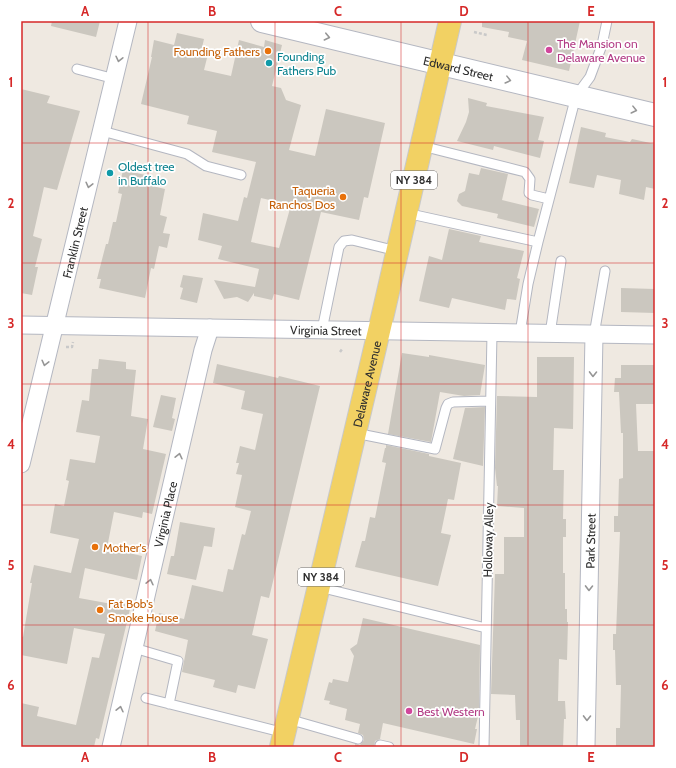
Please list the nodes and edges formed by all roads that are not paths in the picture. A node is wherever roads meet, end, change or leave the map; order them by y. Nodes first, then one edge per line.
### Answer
1 (128, 21) edge
2 (262, 21) edge
3 (450, 21) edge
4 (607, 21) edge
5 (306, 26) edge
6 (440, 64) junction
7 (77, 69) dead end
8 (115, 79) junction
9 (576, 96) junction
10 (655, 116) edge
11 (102, 131) junction
12 (422, 146) junction
13 (241, 176) dead end
14 (549, 199) junction
15 (406, 213) junction
16 (538, 242) junction
17 (397, 251) junction
18 (561, 261) dead end
19 (605, 271) dead end
20 (21, 325) edge
21 (55, 325) junction
22 (210, 328) junction
23 (322, 330) junction
24 (379, 331) junction
25 (492, 333) junction
26 (520, 333) junction
27 (550, 334) junction
28 (594, 335) junction
29 (655, 335) edge
30 (490, 401) junction
31 (355, 433) junction
32 (21, 464) edge
33 (319, 587) junction
34 (486, 628) junction
35 (134, 648) junction
36 (146, 698) dead end
37 (169, 704) junction
38 (285, 733) edge
39 (358, 739) dead end
40 (111, 747) edge
41 (484, 747) edge
42 (586, 747) edge

1 -> 8 street, Franklin Street
2 - 5 main road, Edward Street
3 - 6 main road, Delaware Avenue / NY 384
4 - 9 lane
5 -> 6 main road, Edward Street
6 -> 9 main road, Edward Street
6 - 12 main road, Delaware Avenue / NY 384
7 - 8 lane
8 - 11 street, Franklin Street
9 -> 10 main road, Edward Street
9 - 14 lane
11 - 13 lane
11 -> 21 street, Franklin Street
12 - 14 lane
12 - 15 main road, Delaware Avenue / NY 384
14 - 16 lane
15 - 16 lane
15 - 17 main road, Delaware Avenue / NY 384
16 - 26 lane
17 - 23 lane
17 - 24 main road, Delaware Avenue / NY 384
18 - 27 lane
19 - 28 lane
20 - 21 street, Virginia Street
21 - 22 street, Virginia Street
21 -> 32 street, Franklin Street
22 - 23 street, Virginia Street
35 -> 22 street, Virginia Place
23 - 24 street, Virginia Street
24 - 25 street, Virginia Street
24 - 31 main road, Delaware Avenue / NY 384
25 - 26 street, Virginia Street
25 - 30 lane, Holloway Alley
26 - 27 street, Virginia Street
27 - 28 street, Virginia Street
28 - 29 street, Virginia Street
28 -> 42 street, Park Street
30 - 31 lane
30 - 34 lane, Holloway Alley
31 - 33 main road, Delaware Avenue / NY 384
33 - 34 lane
33 - 38 main road, Delaware Avenue / NY 384
34 - 41 lane, Holloway Alley
35 - 37 lane
40 -> 35 street, Virginia Place
36 - 37 lane
37 - 38 lane
38 - 39 lane

